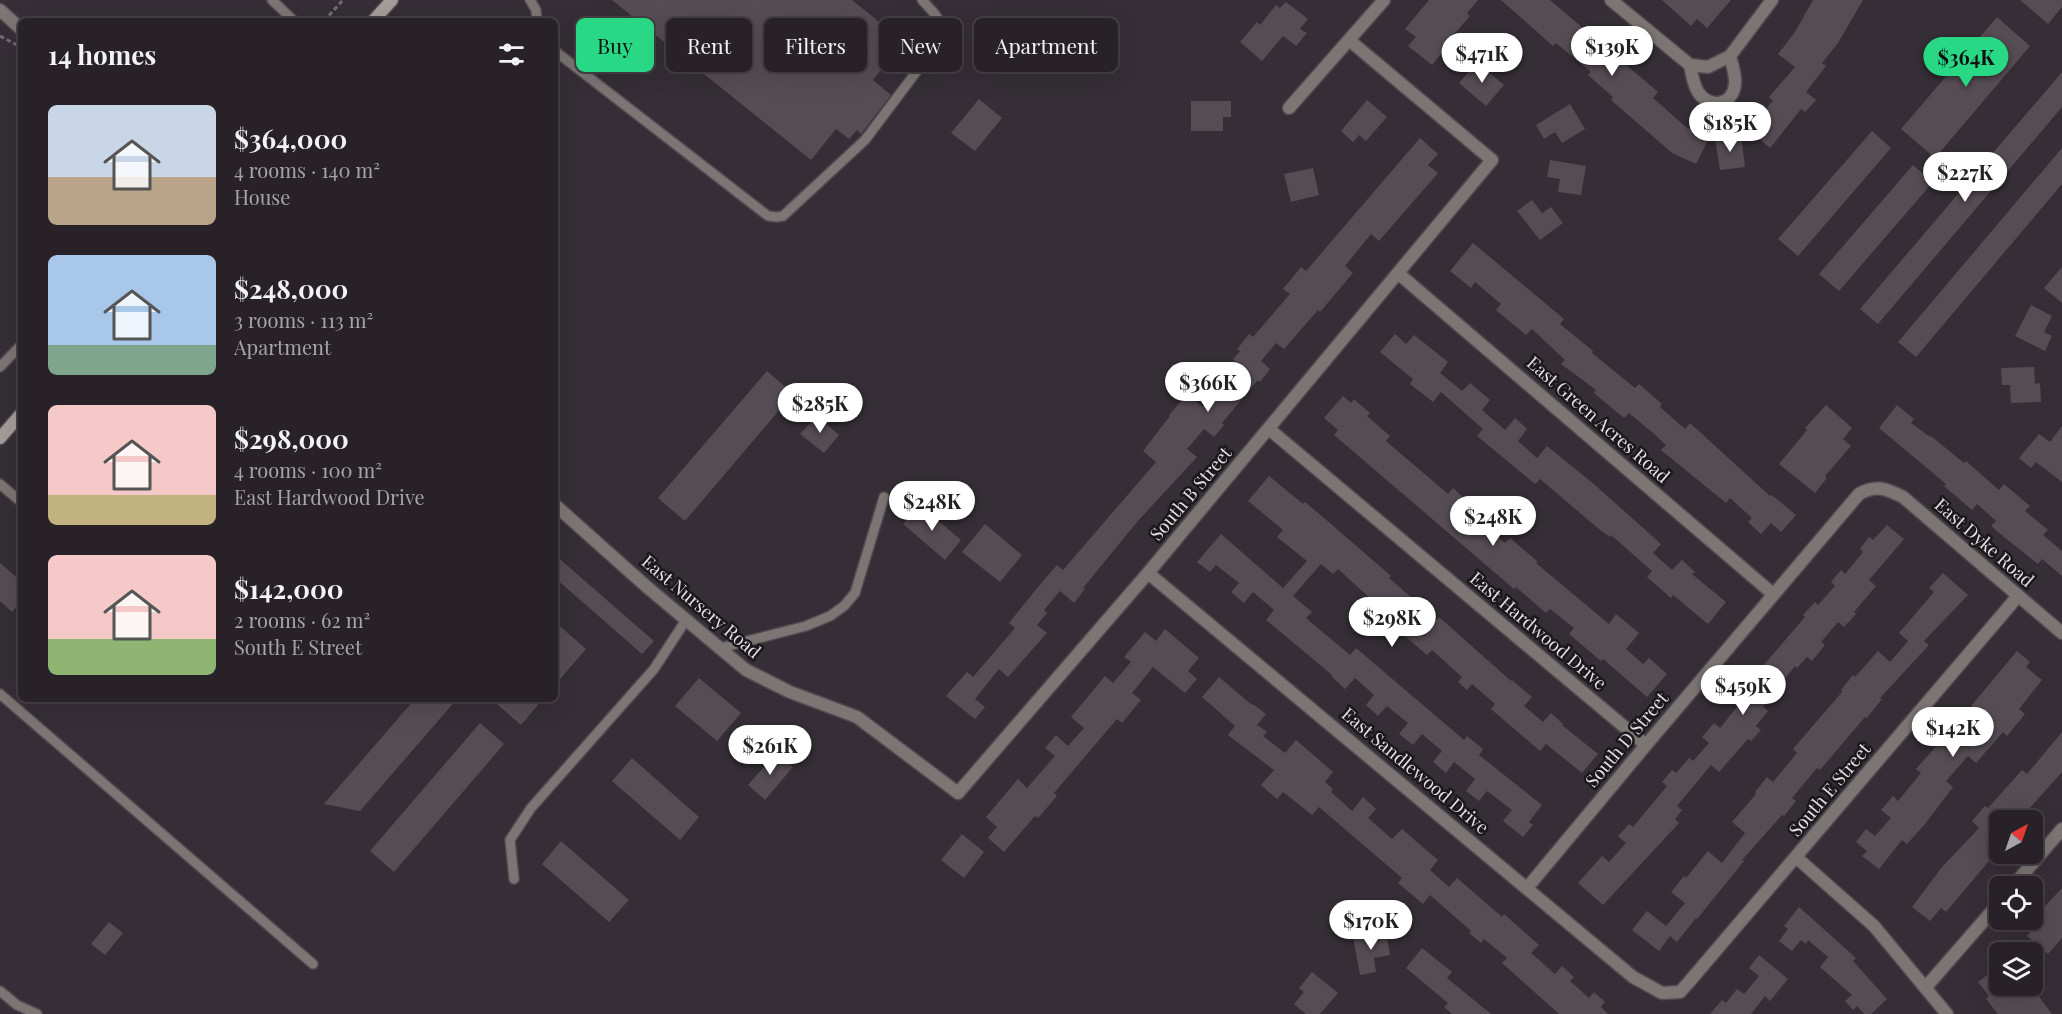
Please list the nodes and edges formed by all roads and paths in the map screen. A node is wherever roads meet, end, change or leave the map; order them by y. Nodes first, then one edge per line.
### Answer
1 (272, 0) edge
2 (343, 0) edge
3 (392, 0) edge
4 (530, 0) edge
5 (922, 0) edge
6 (1384, 0) edge
7 (1611, 0) edge
8 (1772, 0) edge
9 (0, 10) edge
10 (291, 18) edge
11 (327, 18) edge
12 (376, 18) edge
13 (537, 18) edge
14 (18, 25) edge
15 (0, 36) edge
16 (1349, 40) junction
17 (18, 45) edge
18 (558, 53) edge
19 (1730, 56) junction
20 (1690, 65) junction
21 (1289, 108) dead end
22 (1399, 274) junction
23 (18, 348) edge
24 (0, 367) edge
25 (18, 417) edge
26 (1269, 429) junction
27 (0, 438) edge
28 (0, 484) edge
29 (1878, 487) joint
30 (884, 497) dead end
31 (17, 499) edge
32 (558, 508) edge
33 (1148, 573) junction
34 (1773, 594) junction
35 (2018, 596) junction
36 (686, 620) junction
37 (2062, 633) edge
38 (720, 648) junction
39 (0, 694) edge
40 (1646, 745) junction
41 (958, 792) joint
42 (2062, 829) edge
43 (1797, 858) junction
44 (2022, 876) edge
45 (514, 879) dead end
46 (1527, 888) junction
47 (1989, 915) edge
48 (313, 964) dead end
49 (1926, 987) junction
50 (0, 991) edge
51 (1662, 993) joint
52 (37, 1014) edge
53 (1947, 1014) edge

1 - 10 lane
2 - 11 path
3 - 12 main road
4 - 13 lane
5 - 18 lane
6 - 16 street
7 - 20 street
8 - 19 street
9 - 14 street
15 - 17 path
16 - 21 street
16 - 22 street, South B Street
19 - 20 street
19 - 20 street
22 - 26 street, South B Street
22 - 34 street, East Green Acres Road
23 - 24 lane
25 - 27 main road
26 - 33 street, South B Street
26 - 40 street, East Hardwood Drive
28 - 31 lane
29 - 34 street, South D Street
29 - 35 street, East Dyke Road
30 - 38 lane
32 - 36 street, East Nursery Road
33 - 41 street, South B Street
33 - 46 street, East Sandlewood Drive
34 - 40 street, South D Street
35 - 37 street, East Dyke Road
35 - 43 street, South E Street
36 - 38 street, East Nursery Road
36 - 45 lane
38 - 41 street, East Nursery Road
39 - 48 lane
40 - 46 street, South D Street
42 - 44 street
43 - 49 street
43 - 51 street, South E Street
46 - 51 street, East Sandlewood Drive
47 - 49 street
49 - 53 street
50 - 52 lane

